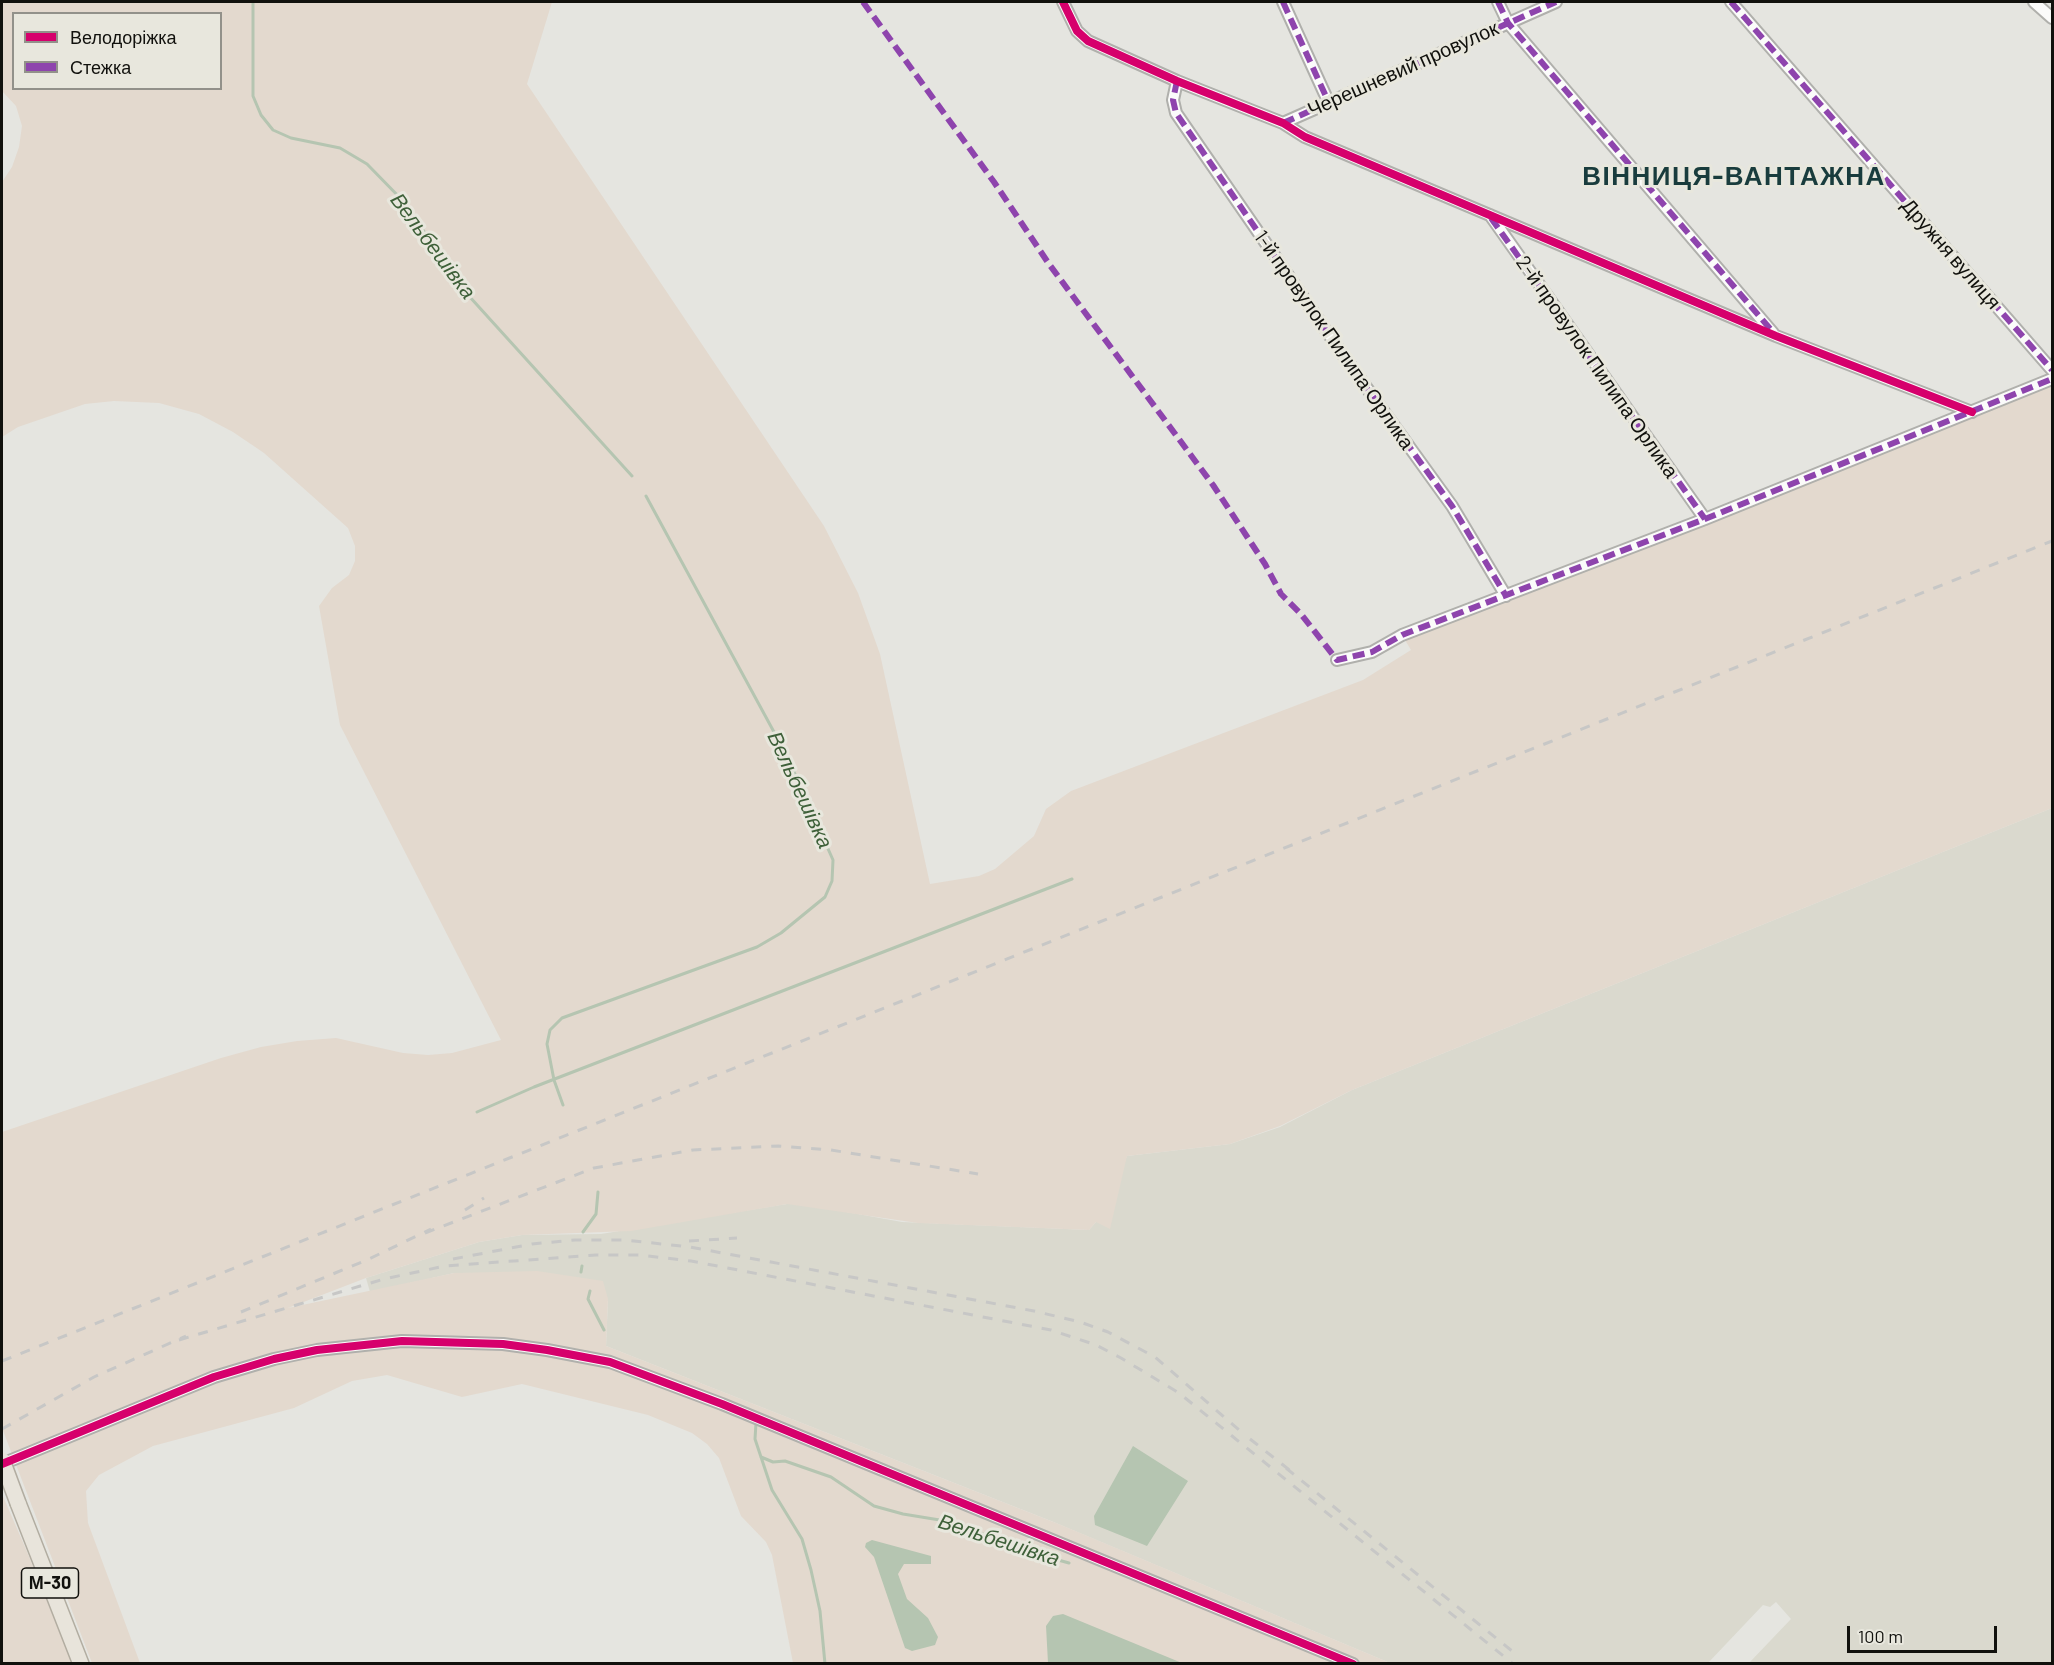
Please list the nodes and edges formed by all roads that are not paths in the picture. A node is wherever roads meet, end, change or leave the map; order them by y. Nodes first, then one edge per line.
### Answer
1 (1064, 2) edge
2 (1283, 2) edge
3 (1498, 2) edge
4 (1556, 2) edge
5 (1731, 2) edge
6 (2034, 2) edge
7 (2052, 18) edge
8 (1508, 23) junction
9 (1177, 81) junction
10 (1328, 101) junction
11 (1283, 123) junction
12 (1489, 215) junction
13 (1776, 336) junction
14 (2052, 370) edge
15 (2052, 379) edge
16 (1971, 412) junction
17 (1705, 519) junction
18 (1506, 596) junction
19 (1337, 660) dead end
20 (2, 1462) edge
21 (81, 1664) edge
22 (1353, 1664) edge

1 - 9 street
2 - 10 street
3 - 8 street
4 - 8 street, Черешневий провулок
5 - 14 street, Дружня вулиця
6 - 7 street
8 - 10 street, Черешневий провулок
8 - 13 street
9 - 11 street
9 - 18 street, 1-й провулок Пилипа Орлика
10 - 11 street, Черешневий провулок
11 - 12 street
12 - 13 street
12 - 17 street, 2-й провулок Пилипа Орлика
13 - 16 street
15 - 16 street
16 - 17 street
17 - 18 street
18 - 19 street
20 - 21 highway, М-30, bridge
20 - 22 street

